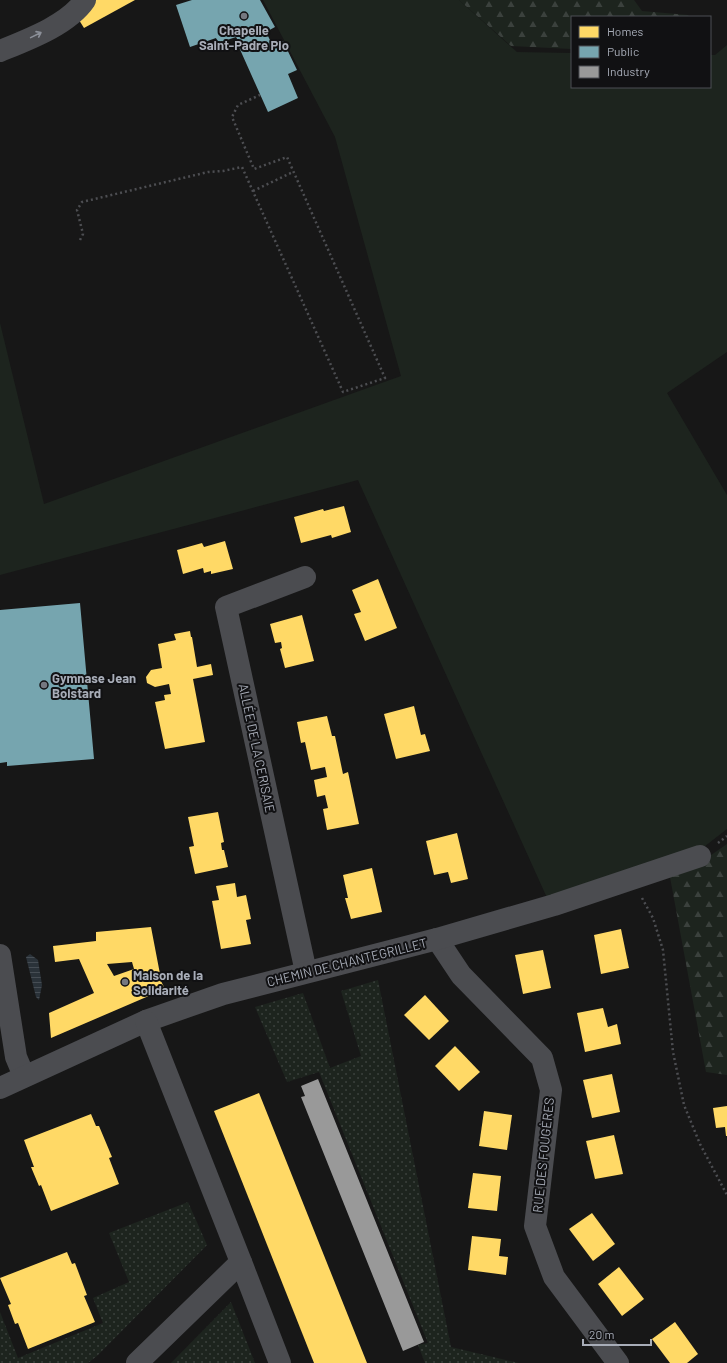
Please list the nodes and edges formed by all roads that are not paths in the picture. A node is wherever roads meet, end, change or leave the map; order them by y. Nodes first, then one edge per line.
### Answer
1 (85, 0) edge
2 (0, 50) edge
3 (305, 577) dead end
4 (700, 856) dead end
5 (437, 939) junction
6 (0, 955) edge
7 (306, 972) junction
8 (146, 1021) junction
9 (24, 1076) junction
10 (0, 1088) edge
11 (241, 1262) junction
12 (137, 1363) edge
13 (280, 1363) edge
14 (618, 1363) edge

2 -> 1 street
3 - 7 street, ALLÉE DE LA CERISAIE
4 - 5 street, CHEMIN DE CHANTEGRILLET
5 - 7 street, CHEMIN DE CHANTEGRILLET
5 - 14 street, RUE DES FOUGÈRES
6 - 9 street
7 - 8 street, CHEMIN DE CHANTEGRILLET
8 - 9 street, CHEMIN DE CHANTEGRILLET
8 - 11 street
9 - 10 street, CHEMIN DE CHANTEGRILLET
11 - 12 street
11 - 13 street

